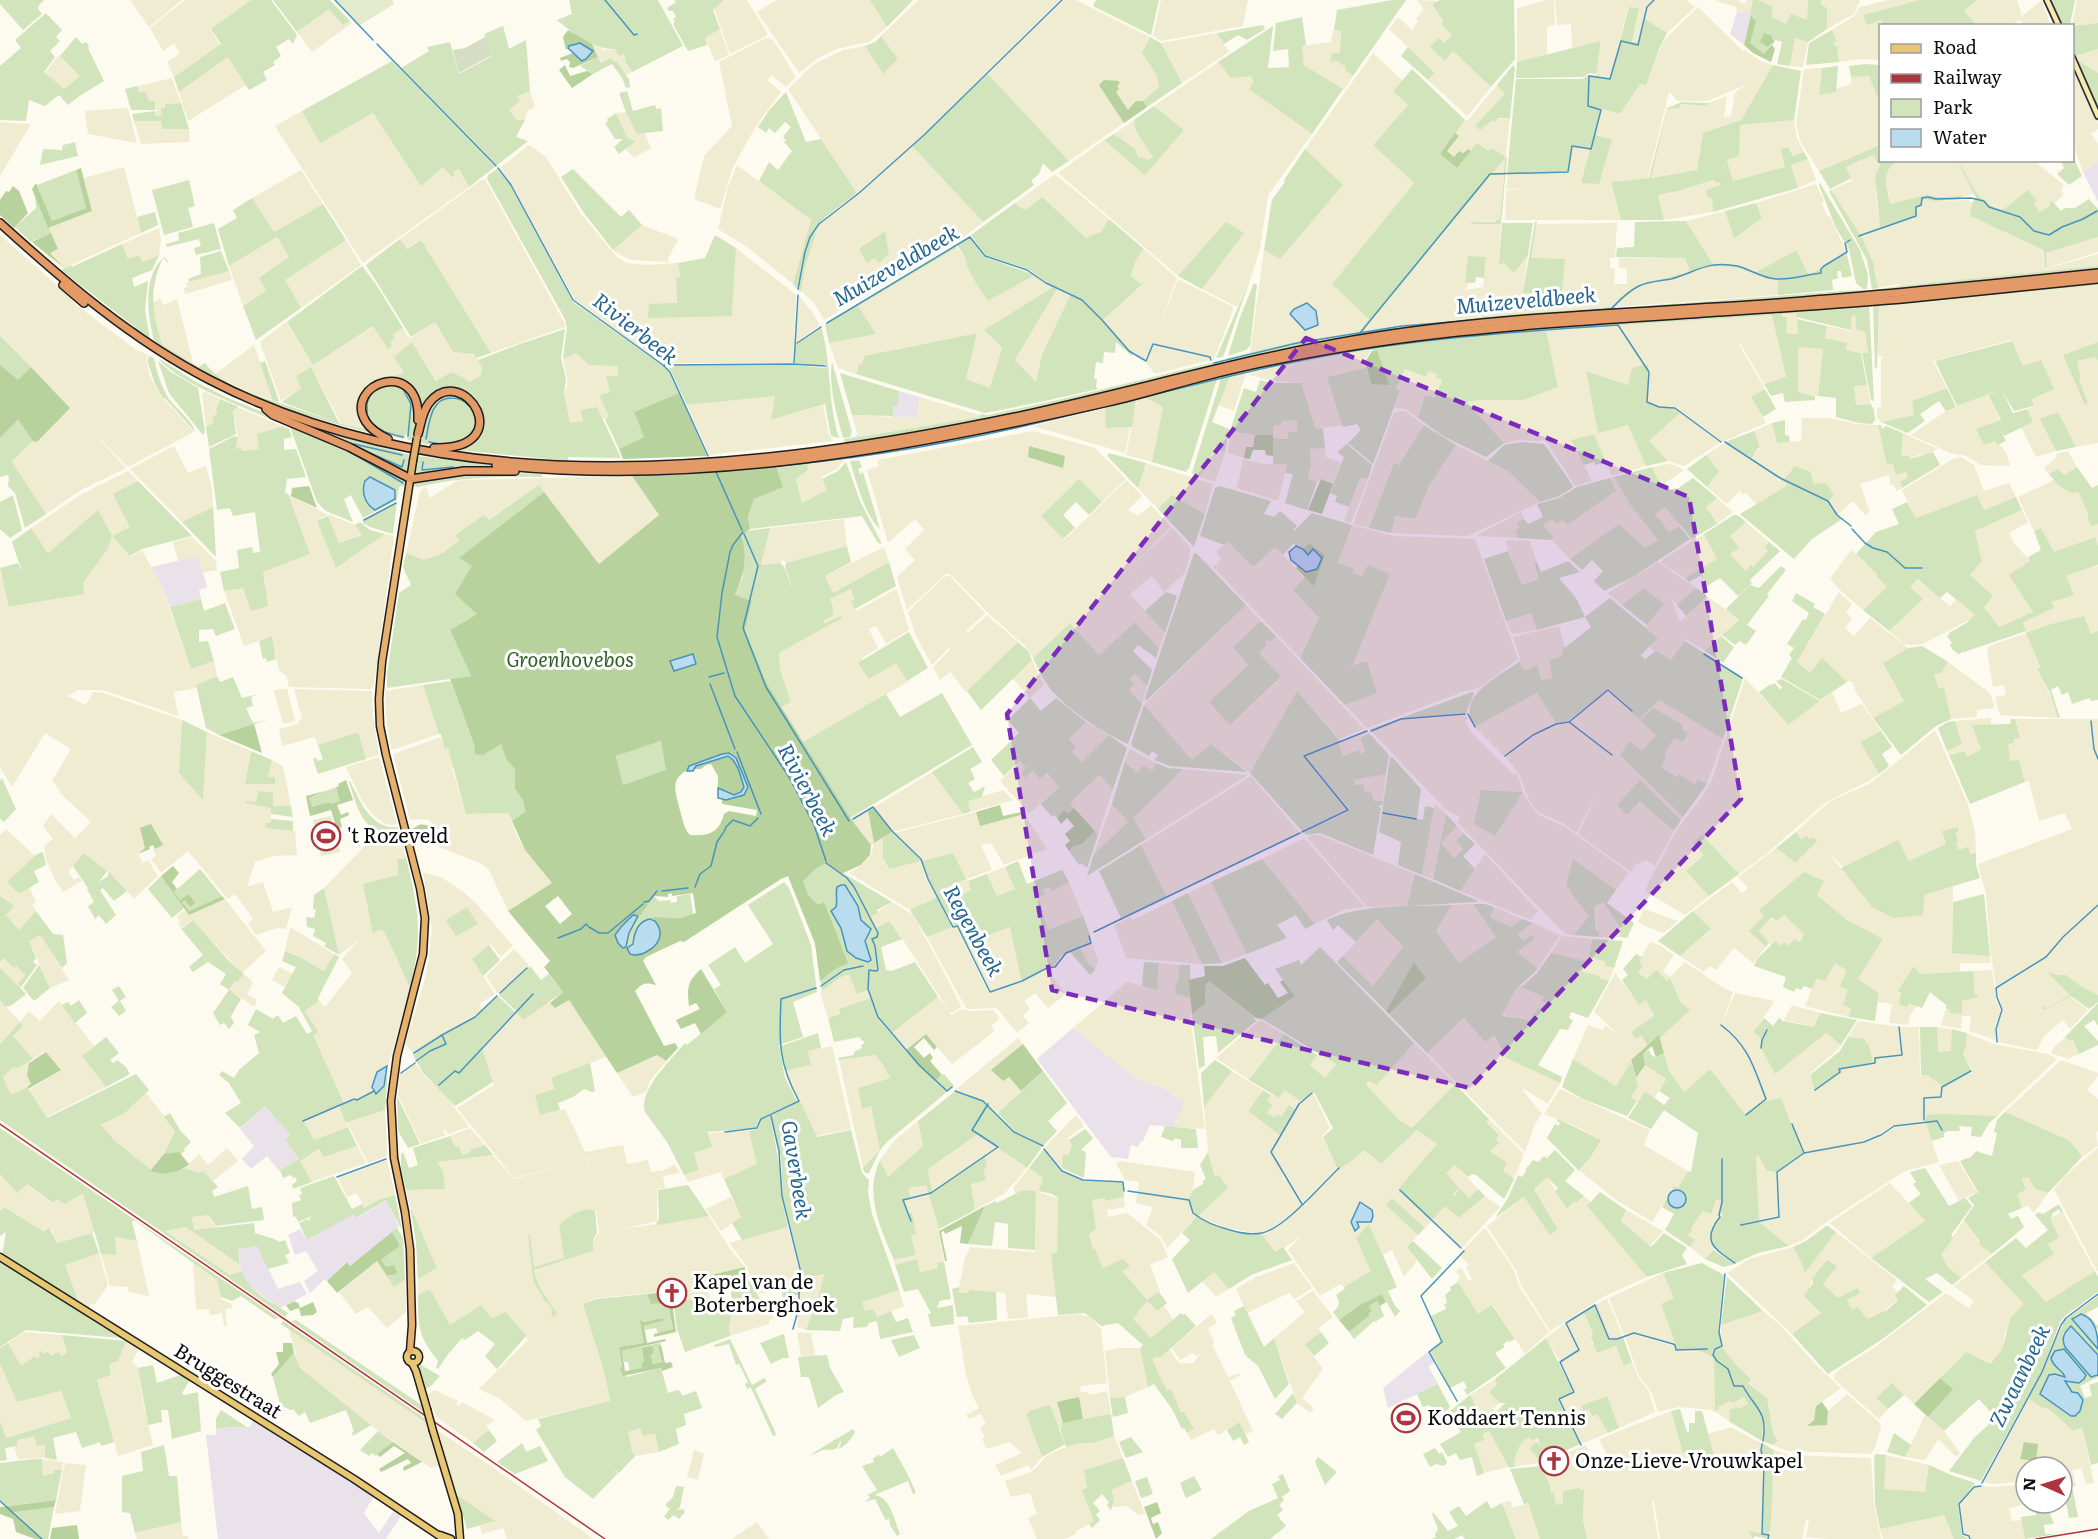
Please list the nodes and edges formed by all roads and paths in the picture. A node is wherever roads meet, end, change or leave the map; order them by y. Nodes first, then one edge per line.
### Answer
1 (2047, 0) edge
2 (2057, 24) edge
3 (2074, 59) edge
4 (2098, 116) edge
5 (0, 222) edge
6 (0, 229) edge
7 (2098, 273) edge
8 (2098, 279) edge
9 (266, 409) junction
10 (295, 416) junction
11 (418, 436) junction
12 (388, 439) junction
13 (434, 448) junction
14 (524, 463) junction
15 (565, 470) junction
16 (410, 480) junction
17 (0, 1257) edge
18 (413, 1351) junction
19 (414, 1363) junction
20 (437, 1533) junction
21 (444, 1539) edge
22 (455, 1539) edge

1 - 2 main road
3 - 4 main road
5 - 10 highway
6 - 9 highway
7 - 14 highway
8 - 15 highway
9 - 15 highway
9 - 16 highway
10 - 12 highway
10 - 14 highway
11 - 12 highway
11 - 13 highway
11 - 16 highway, bridge
12 - 13 highway
13 - 14 highway
15 - 16 highway
16 - 18 highway
17 - 20 main road, Bruggestraat
18 - 19 main road
18 - 19 main road
19 - 22 main road, bridge
20 - 21 main road, Bruggestraat
20 - 22 main road, Bruggestraat

